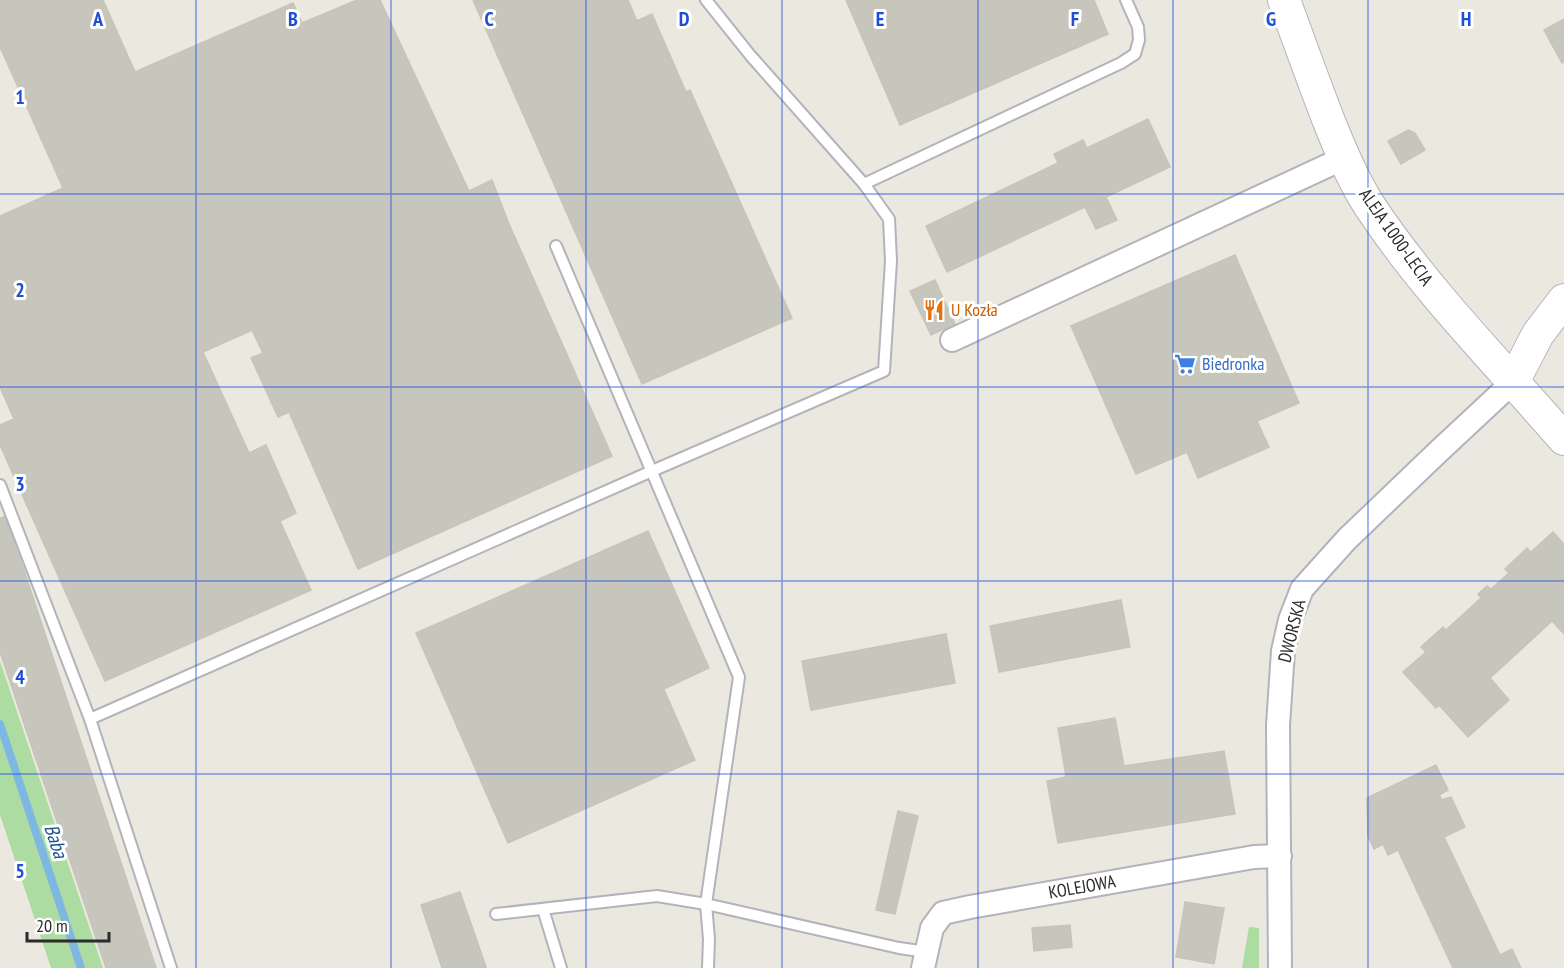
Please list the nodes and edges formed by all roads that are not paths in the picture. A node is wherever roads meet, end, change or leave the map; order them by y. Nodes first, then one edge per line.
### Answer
1 (706, 0) edge
2 (1126, 0) edge
3 (1284, 0) edge
4 (1344, 158) junction
5 (864, 184) junction
6 (556, 246) dead end
7 (1564, 300) edge
8 (952, 340) dead end
9 (1514, 382) junction
10 (1564, 439) edge
11 (652, 471) junction
12 (0, 485) edge
13 (90, 719) junction
14 (1280, 856) junction
15 (706, 903) junction
16 (543, 909) junction
17 (496, 914) dead end
18 (925, 960) edge
19 (171, 968) edge
20 (561, 968) edge
21 (708, 968) edge
22 (1280, 968) edge

1 - 5 lane
2 - 5 lane
3 - 4 street, ALEJA 1000-LECIA
4 - 8 street
4 - 9 street, ALEJA 1000-LECIA
5 - 11 lane
6 - 11 lane
7 - 9 street
9 - 10 street, ALEJA 1000-LECIA
9 - 14 street, DWORSKA
11 - 13 lane
11 - 15 lane
12 - 13 lane
13 - 19 lane
14 - 18 street, KOLEJOWA
14 - 22 street, DWORSKA
15 - 16 lane
15 - 18 lane
15 - 21 lane
16 - 17 lane
16 - 20 lane

